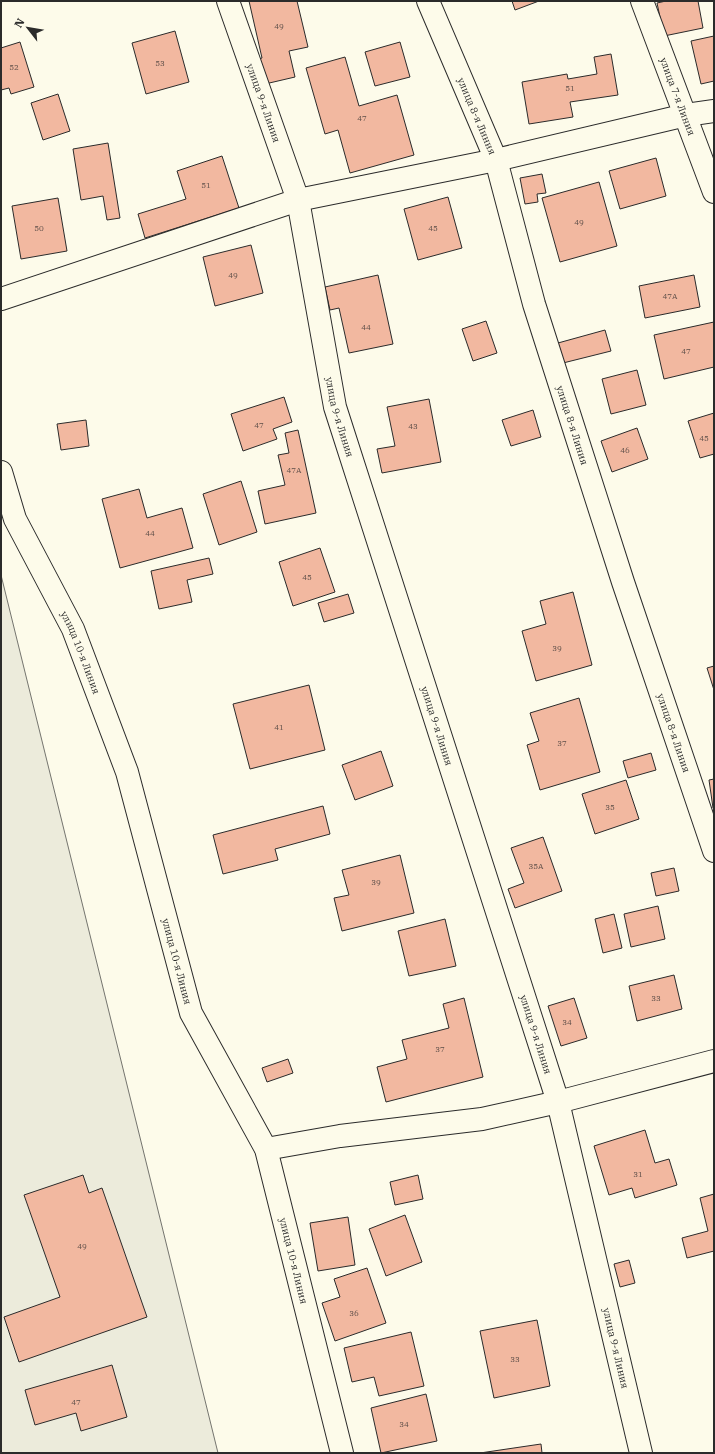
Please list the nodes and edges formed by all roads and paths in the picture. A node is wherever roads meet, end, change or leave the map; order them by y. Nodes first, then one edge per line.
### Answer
1 (228, 1) edge
2 (428, 1) edge
3 (642, 1) edge
4 (714, 111) edge
5 (686, 115) junction
6 (496, 160) junction
7 (714, 192) edge
8 (298, 200) junction
9 (1, 299) edge
10 (1, 472) edge
11 (714, 851) edge
12 (714, 1061) edge
13 (558, 1102) junction
14 (266, 1149) junction
15 (342, 1453) edge
16 (641, 1453) edge

1 - 8 street, улица 9-я Линия
2 - 6 street, улица 8-я Линия
3 - 5 street, улица 7-я Линия
4 - 5 street
5 - 6 street
5 - 7 street, улица 7-я Линия
6 - 8 street
6 - 11 street, улица 8-я Линия
8 - 9 street
8 - 13 street, улица 9-я Линия
10 - 14 street, улица 10-я Линия
12 - 13 street
13 - 14 street
13 - 16 street, улица 9-я Линия
14 - 15 street, улица 10-я Линия

